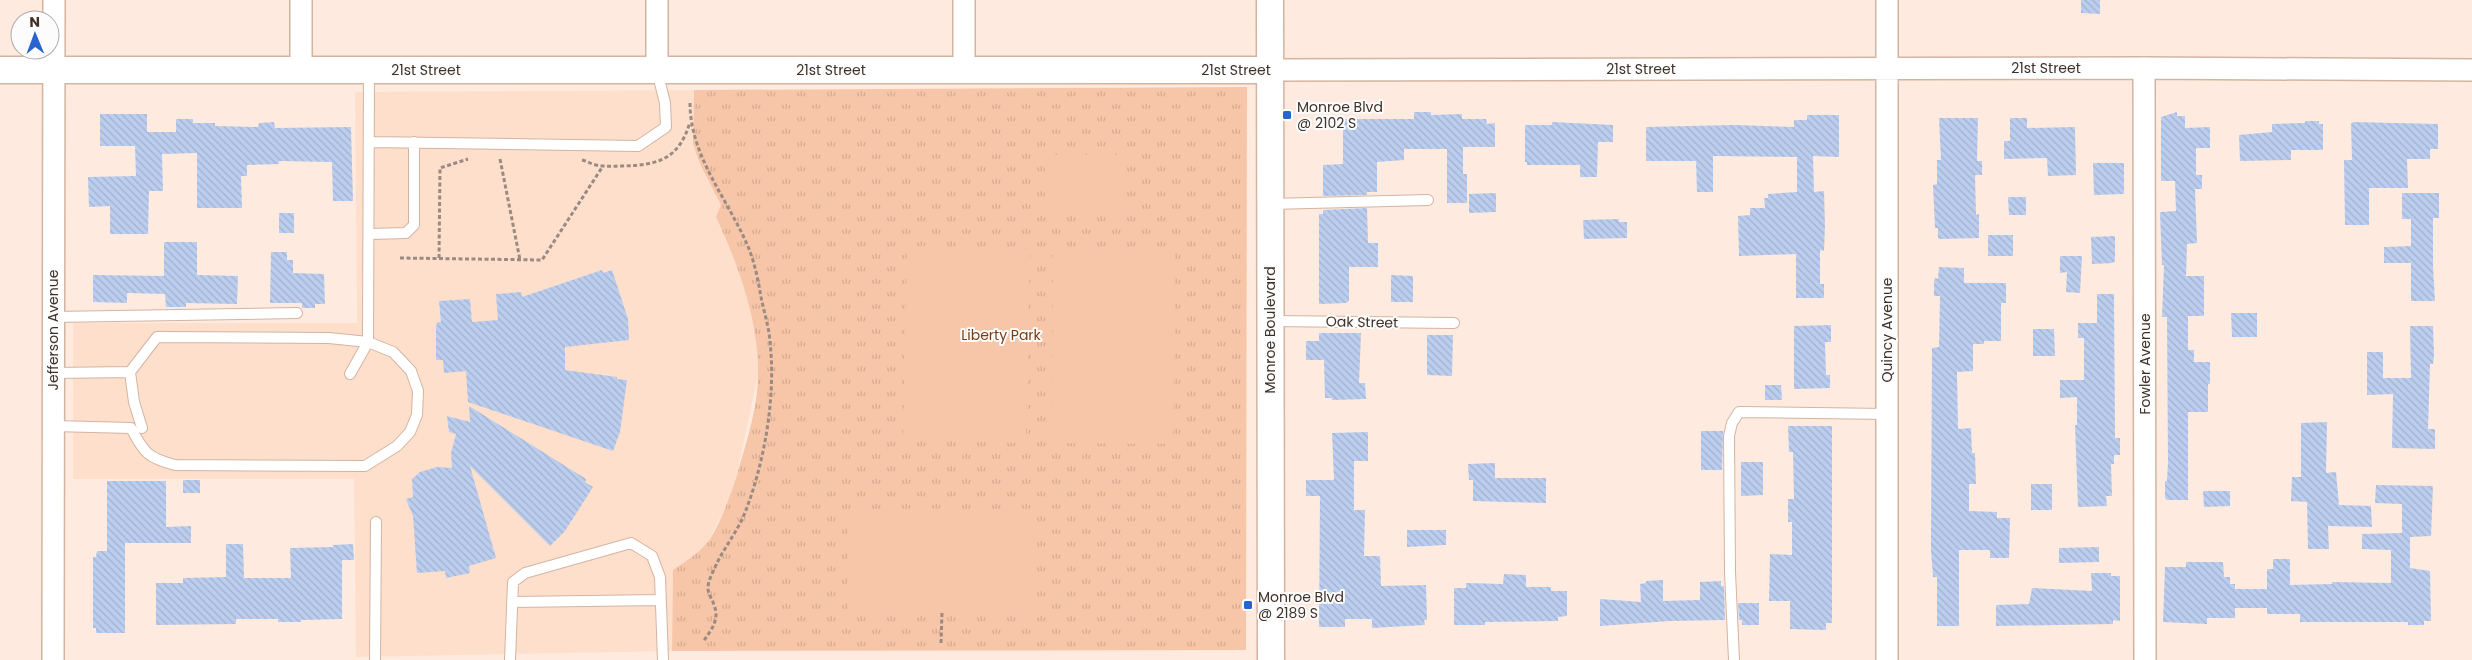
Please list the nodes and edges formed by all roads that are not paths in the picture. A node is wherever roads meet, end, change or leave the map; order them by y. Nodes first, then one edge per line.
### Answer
1 (54, 0) edge
2 (301, 0) edge
3 (657, 0) edge
4 (964, 0) edge
5 (1270, 0) edge
6 (1887, 0) edge
7 (2144, 68) junction
8 (1887, 69) junction
9 (0, 70) edge
10 (53, 70) junction
11 (301, 70) junction
12 (369, 70) junction
13 (657, 70) junction
14 (964, 70) junction
15 (1270, 70) junction
16 (2472, 70) edge
17 (369, 142) junction
18 (414, 142) junction
19 (1428, 200) dead end
20 (1270, 204) junction
21 (370, 234) junction
22 (297, 313) dead end
23 (53, 317) junction
24 (1270, 321) junction
25 (1454, 323) dead end
26 (368, 342) junction
27 (130, 372) junction
28 (53, 373) junction
29 (350, 374) dead end
30 (1887, 414) junction
31 (53, 426) junction
32 (142, 428) dead end
33 (376, 522) dead end
34 (661, 600) junction
35 (512, 602) junction
36 (53, 660) edge
37 (375, 660) edge
38 (510, 660) edge
39 (663, 660) edge
40 (1271, 660) edge
41 (1734, 660) edge
42 (1887, 660) edge
43 (2145, 660) edge

1 - 10 street, Jefferson Avenue
2 - 11 street
3 - 13 street
4 - 14 street
5 - 15 street, Monroe Boulevard
6 - 8 street, Quincy Avenue
7 - 8 street, 21st Street
7 - 16 street, 21st Street
7 - 43 street, Fowler Avenue
8 - 15 street, 21st Street
8 - 30 street, Quincy Avenue
9 - 10 street, 21st Street
10 - 11 street, 21st Street
10 - 23 street, Jefferson Avenue
11 - 12 street, 21st Street
12 - 13 street, 21st Street
12 - 17 lane
13 - 14 street, 21st Street
13 - 18 lane
14 - 15 street, 21st Street
15 - 20 street, Monroe Boulevard
17 - 18 lane
17 - 21 lane
18 - 21 lane
19 - 20 lane
20 - 24 street, Monroe Boulevard
21 - 26 lane
22 - 23 lane
23 - 28 street, Jefferson Avenue
24 - 25 lane, Oak Street
24 - 40 street, Monroe Boulevard
26 - 27 lane
26 - 29 lane
26 - 31 lane
27 - 28 lane
27 - 32 lane
28 - 31 street, Jefferson Avenue
30 - 41 lane
30 - 42 street, Quincy Avenue
31 - 36 street, Jefferson Avenue
33 - 37 lane
34 - 35 lane
34 - 35 lane
34 - 39 lane
35 - 38 lane

